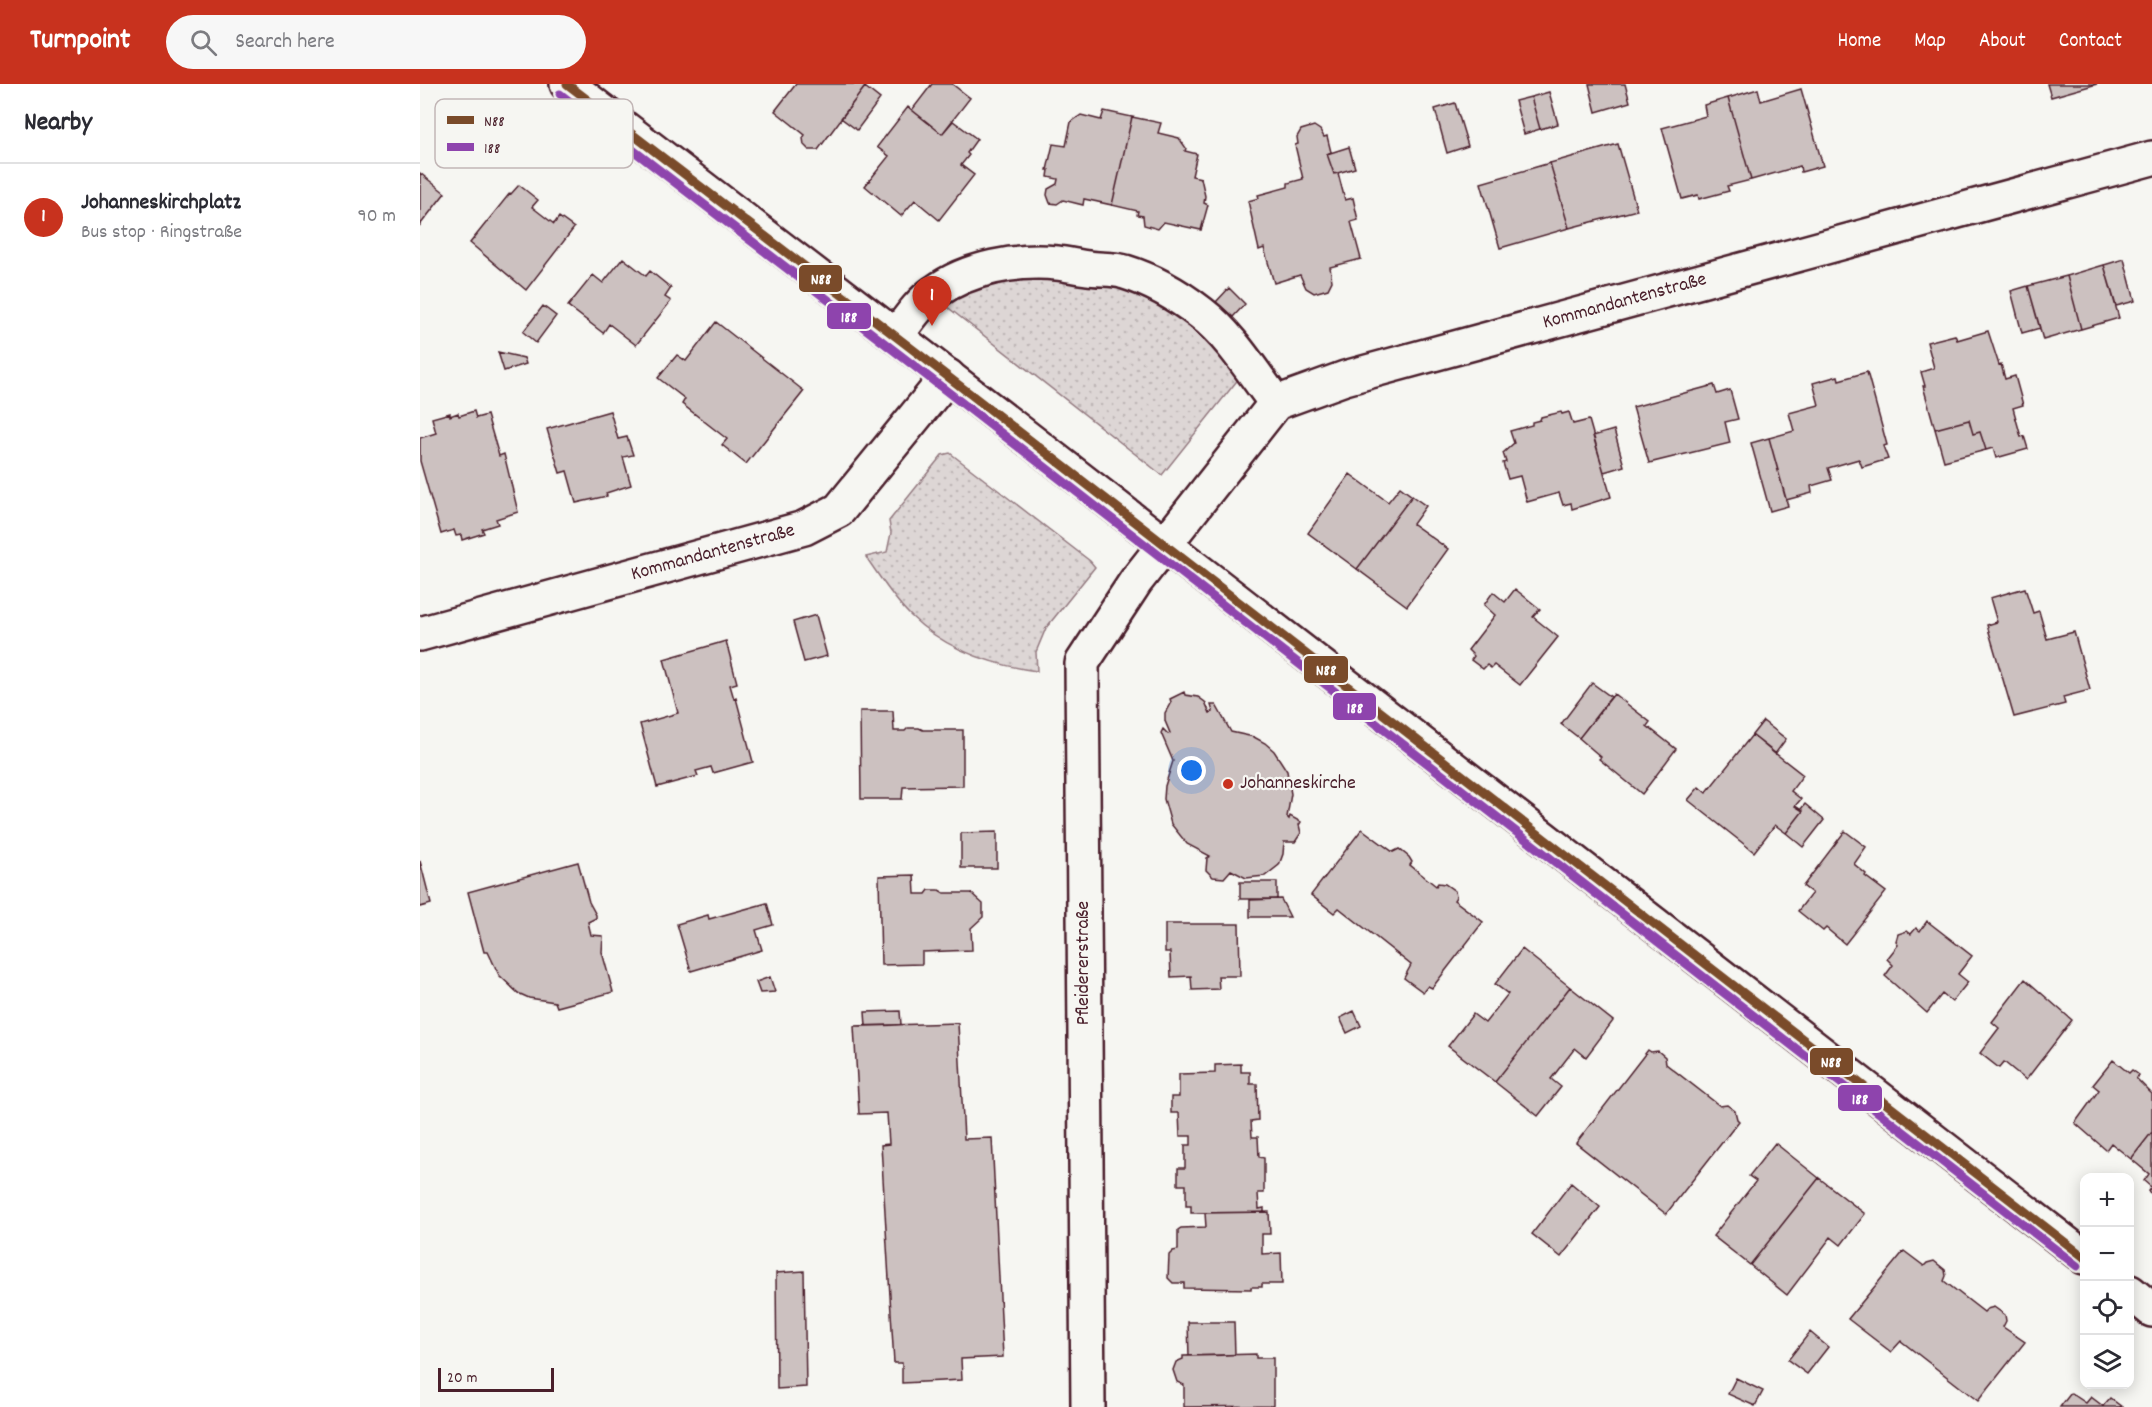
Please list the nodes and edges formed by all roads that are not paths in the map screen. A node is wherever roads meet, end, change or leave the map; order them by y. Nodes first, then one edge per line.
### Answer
1 (567, 84) edge
2 (587, 99) edge
3 (633, 135) edge
4 (2152, 158) edge
5 (896, 336) junction
6 (948, 376) junction
7 (1276, 404) junction
8 (1164, 545) junction
9 (420, 634) edge
10 (2080, 1253) edge
11 (2134, 1295) edge
12 (2152, 1310) edge
13 (1088, 1407) edge

1 - 2 street
3 - 5 street
4 - 7 street, Kommandantenstraße
5 - 6 street
5 - 7 street
6 - 8 street
6 - 9 street, Kommandantenstraße
7 - 8 street
8 - 10 street
8 - 13 street, Pfleidererstraße
11 - 12 street

